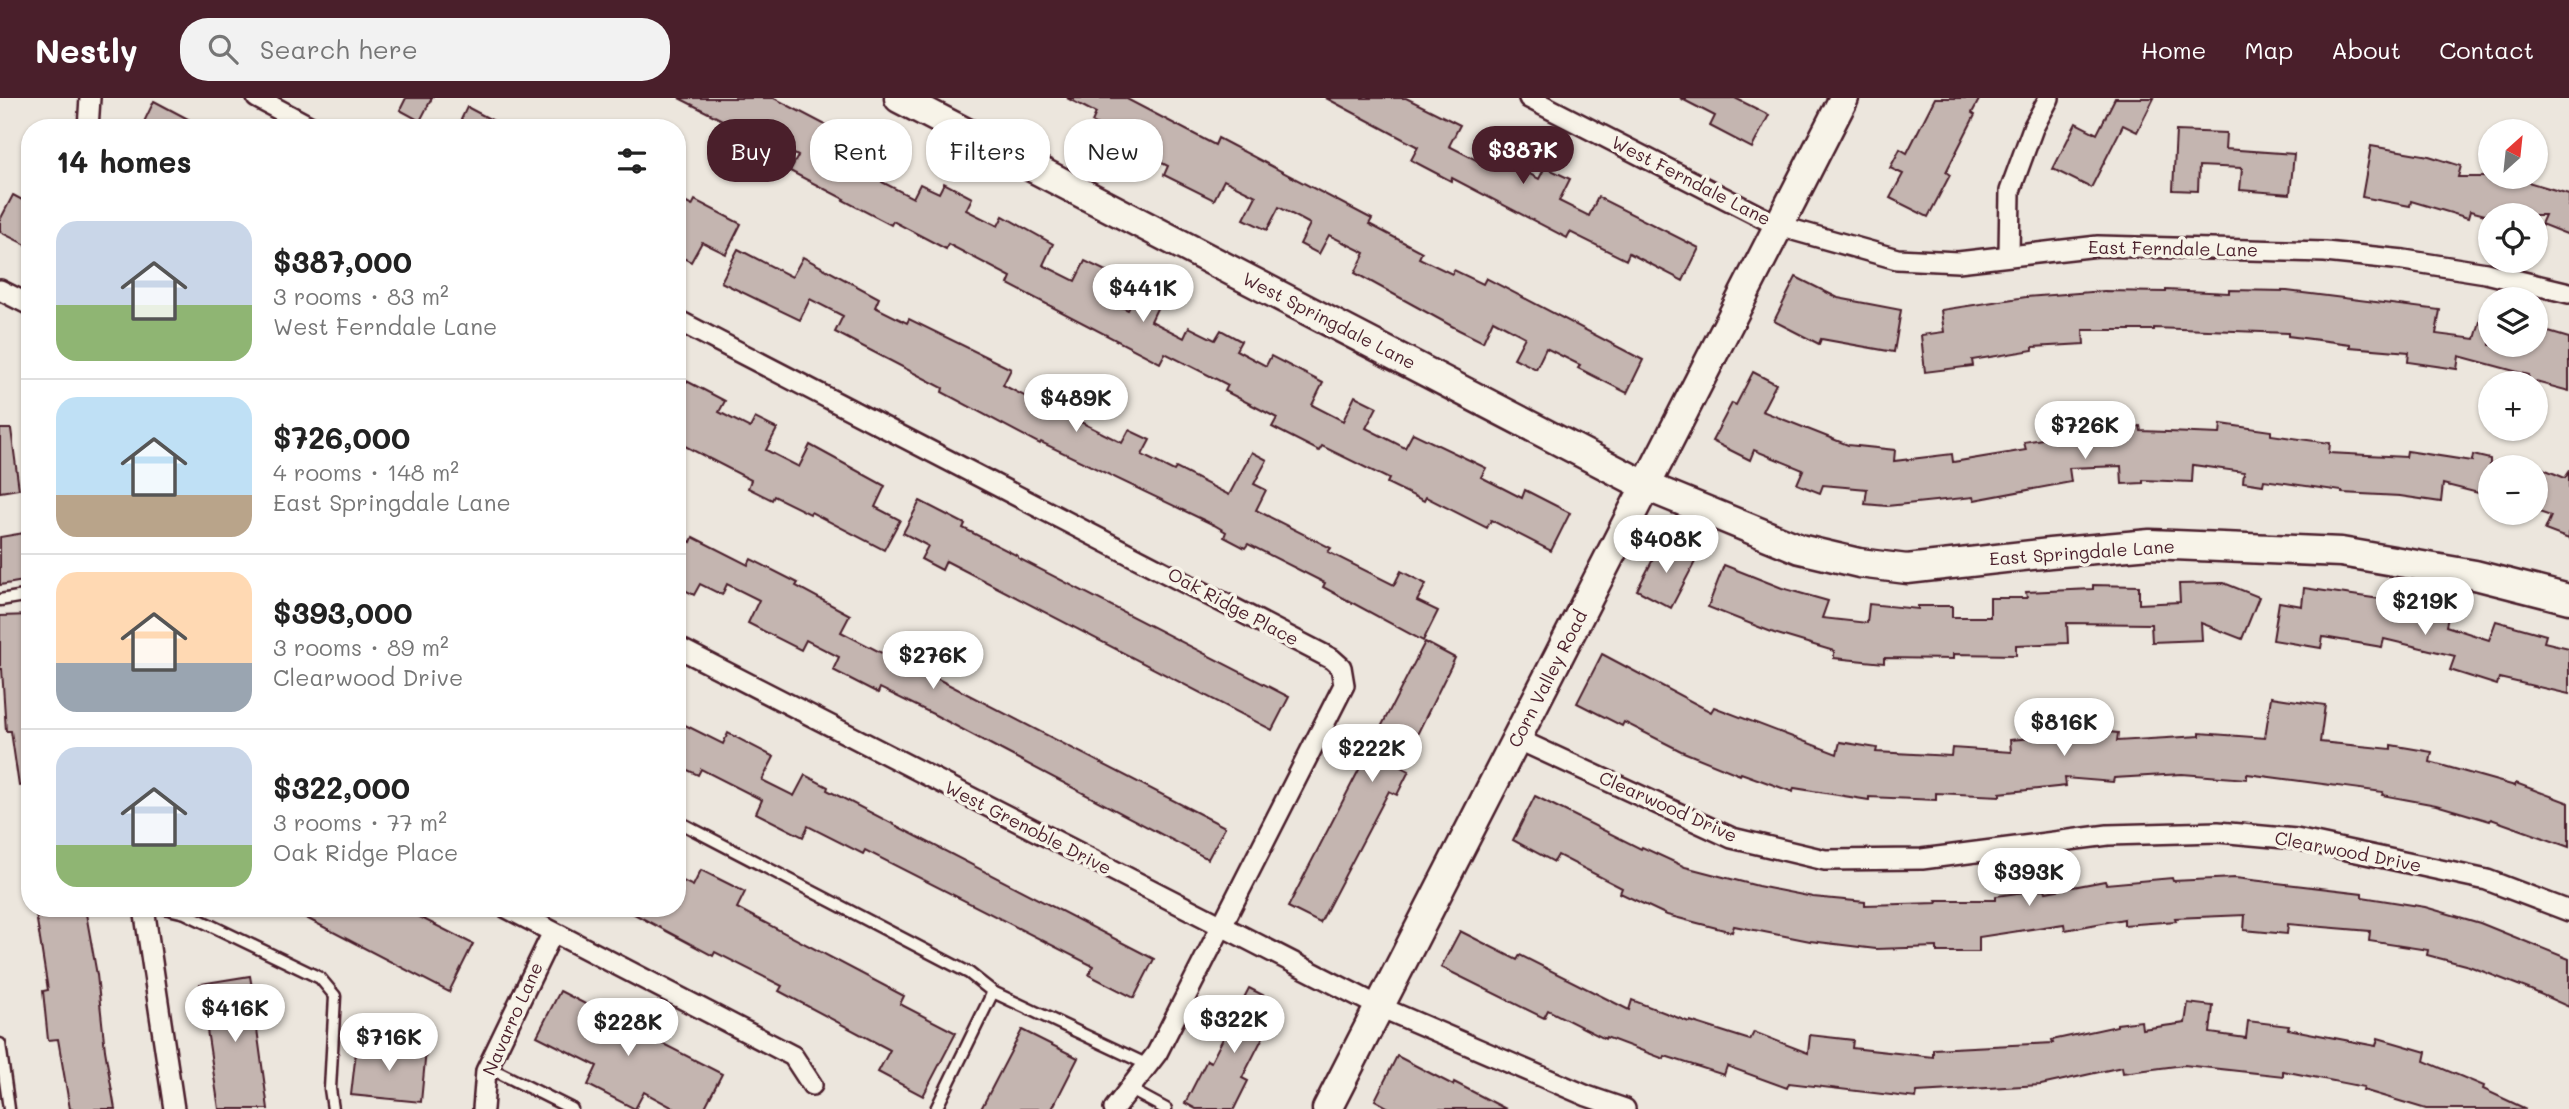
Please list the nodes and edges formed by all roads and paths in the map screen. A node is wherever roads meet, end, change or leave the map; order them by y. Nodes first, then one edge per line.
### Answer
1 (90, 98) edge
2 (257, 98) edge
3 (899, 98) edge
4 (1529, 98) edge
5 (1844, 98) edge
6 (2049, 98) edge
7 (89, 119) edge
8 (296, 119) edge
9 (1779, 226) junction
10 (2010, 256) junction
11 (0, 290) edge
12 (2569, 293) edge
13 (21, 300) edge
14 (686, 325) edge
15 (1646, 486) junction
16 (21, 596) edge
17 (2569, 599) edge
18 (0, 600) edge
19 (686, 652) edge
20 (1517, 738) junction
21 (686, 826) edge
22 (2569, 911) edge
23 (145, 917) edge
24 (193, 917) edge
25 (524, 917) edge
26 (1222, 928) junction
27 (553, 932) junction
28 (993, 992) junction
29 (1380, 1007) junction
30 (0, 1044) edge
31 (1148, 1065) junction
32 (486, 1071) junction
33 (813, 1085) dead end
34 (1129, 1089) junction
35 (9, 1109) edge
36 (174, 1109) edge
37 (333, 1109) edge
38 (483, 1109) edge
39 (572, 1109) edge
40 (936, 1109) edge
41 (1114, 1109) edge
42 (1166, 1109) edge
43 (1327, 1109) edge
44 (1625, 1109) edge

1 - 7 street
2 - 8 street
3 - 15 street, West Springdale Lane
4 - 9 street, West Ferndale Lane
5 - 9 street, Corn Valley Road
6 - 10 street
9 - 10 street, East Ferndale Lane
9 - 15 street, Corn Valley Road
10 - 12 street, East Ferndale Lane
11 - 13 street
14 - 26 street, Oak Ridge Place
15 - 17 street, East Springdale Lane
15 - 20 street, Corn Valley Road
16 - 18 lane
19 - 26 street, West Grenoble Drive
20 - 22 street, Clearwood Drive
20 - 29 street, Corn Valley Road
21 - 28 lane
23 - 36 street
24 - 37 lane
25 - 27 street
26 - 29 street, West Grenoble Drive
26 - 31 street, Oak Ridge Place
27 - 32 street, Navarro Lane
27 - 33 street
28 - 31 lane
28 - 40 lane
29 - 43 street, Corn Valley Road
29 - 44 street, West Grenoble Drive
30 - 35 lane
31 - 34 street, Oak Ridge Place
32 - 38 street, Navarro Lane
32 - 39 lane
34 - 41 street, Oak Ridge Place
34 - 42 lane

